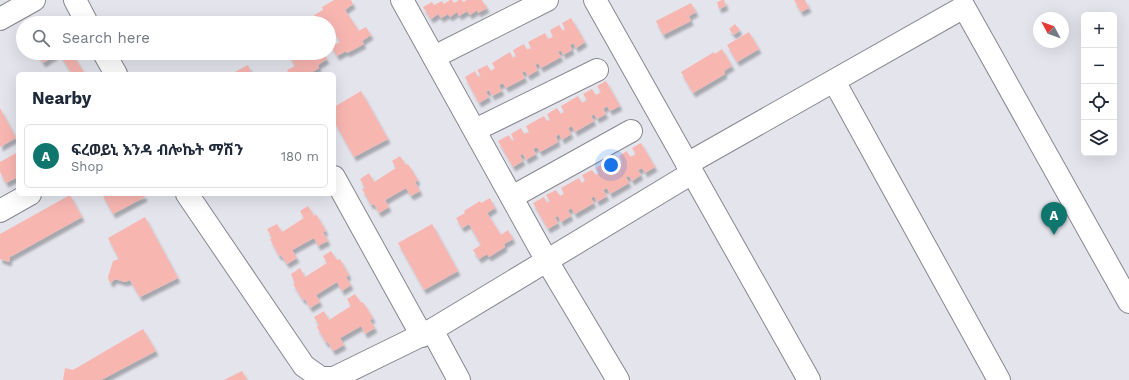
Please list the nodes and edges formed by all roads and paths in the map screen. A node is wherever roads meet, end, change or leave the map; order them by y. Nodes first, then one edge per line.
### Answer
1 (34, 0) edge
2 (74, 0) edge
3 (402, 0) edge
4 (547, 0) edge
5 (595, 0) edge
6 (83, 16) edge
7 (0, 19) edge
8 (434, 57) junction
9 (108, 60) edge
10 (597, 70) dead end
11 (115, 72) edge
12 (834, 81) junction
13 (474, 130) junction
14 (631, 131) dead end
15 (690, 168) junction
16 (336, 181) edge
17 (26, 196) edge
18 (188, 196) edge
19 (512, 197) junction
20 (0, 211) edge
21 (547, 261) junction
22 (1129, 302) edge
23 (427, 333) junction
24 (459, 380) edge
25 (618, 380) edge
26 (809, 380) edge
27 (999, 380) edge

1 - 7 street
2 - 6 street
3 - 8 street
4 - 8 street
5 - 15 street
8 - 13 street
9 - 11 street
10 - 13 street
12 - 15 street
12 - 22 street
12 - 27 street
13 - 19 street
14 - 19 street
15 - 21 street
15 - 26 street
16 - 23 street
17 - 20 street
18 - 23 street
19 - 21 street
21 - 23 street
21 - 25 street
23 - 24 street

